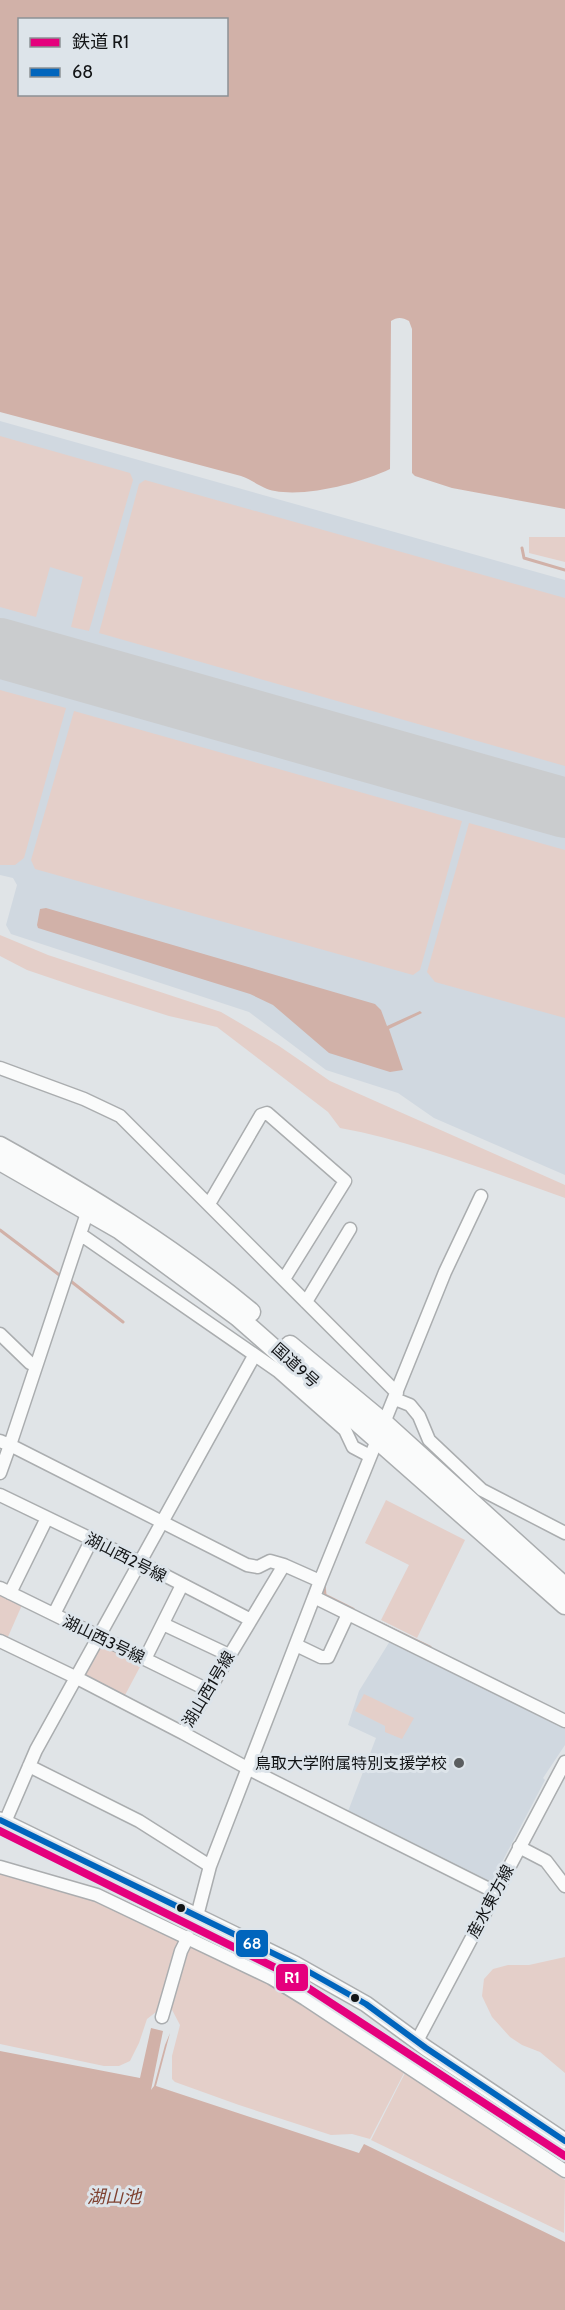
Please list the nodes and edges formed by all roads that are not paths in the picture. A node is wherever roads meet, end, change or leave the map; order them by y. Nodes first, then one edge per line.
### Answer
1 (0, 1068) edge
2 (0, 1146) edge
3 (0, 1161) edge
4 (481, 1196) dead end
5 (209, 1204) junction
6 (88, 1210) junction
7 (350, 1230) dead end
8 (80, 1234) junction
9 (284, 1280) junction
10 (306, 1302) junction
11 (251, 1327) junction
12 (0, 1334) edge
13 (238, 1345) junction
14 (254, 1356) junction
15 (36, 1366) junction
16 (396, 1396) junction
17 (381, 1430) junction
18 (5, 1443) edge
19 (370, 1456) junction
20 (0, 1473) edge
21 (0, 1495) edge
22 (47, 1518) junction
23 (163, 1523) junction
24 (565, 1533) edge
25 (92, 1539) junction
26 (141, 1563) junction
27 (284, 1565) junction
28 (320, 1581) junction
29 (182, 1585) junction
30 (565, 1587) edge
31 (5, 1590) edge
32 (314, 1597) junction
33 (565, 1605) edge
34 (54, 1614) junction
35 (348, 1614) junction
36 (251, 1620) junction
37 (163, 1624) junction
38 (99, 1637) junction
39 (0, 1641) edge
40 (296, 1645) junction
41 (229, 1655) junction
42 (145, 1659) junction
43 (77, 1678) junction
44 (208, 1690) junction
45 (565, 1721) edge
46 (183, 1733) junction
47 (565, 1762) edge
48 (29, 1766) junction
49 (249, 1769) junction
50 (2, 1821) edge
51 (519, 1847) junction
52 (210, 1866) junction
53 (0, 1867) edge
54 (565, 1886) edge
55 (495, 1892) junction
56 (196, 1916) junction
57 (188, 1937) junction
58 (162, 2017) dead end
59 (417, 2041) junction
60 (565, 2141) edge
61 (565, 2171) edge

1 - 5 street
2 - 17 highway, 国道9号
3 - 6 highway, 国道9号
4 - 16 street
5 - 9 street
5 - 9 street
6 - 8 street
6 - 11 highway, 国道9号
7 - 10 street
8 - 13 street
8 - 15 street
9 - 10 street
10 - 16 street
11 - 13 street
11 - 17 highway, 国道9号
12 - 15 street
13 - 14 street
14 - 19 street
14 - 23 street
15 - 18 street
16 - 17 street
16 - 24 street
17 - 19 street
17 - 30 highway, 国道9号
17 - 33 highway, 国道9号
18 - 20 street
18 - 23 street
19 - 28 street
21 - 22 street, 湖山西2号線
22 - 25 street, 湖山西2号線
22 - 31 street
23 - 26 street
23 - 27 street
25 - 26 street, 湖山西2号線
25 - 34 street
26 - 29 street, 湖山西2号線
26 - 38 street
27 - 28 street
27 - 36 street, 湖山西1号線
28 - 32 street
29 - 36 street, 湖山西2号線
29 - 37 street
31 - 34 street, 湖山西3号線
32 - 35 street
32 - 40 street
34 - 38 street, 湖山西3号線
35 - 40 street
35 - 45 street
36 - 41 street, 湖山西1号線
37 - 41 street
37 - 42 street
38 - 42 street, 湖山西3号線
38 - 43 street
39 - 43 street, 湖山西1号線
40 - 49 street
41 - 44 street, 湖山西1号線
42 - 44 street, 湖山西3号線
43 - 46 street, 湖山西1号線
43 - 48 street
44 - 46 street, 湖山西1号線
46 - 49 street
47 - 51 street, 産水東方線
48 - 50 street
48 - 52 street
49 - 52 street
49 - 55 street
50 - 56 main road
51 - 54 street
51 - 55 street, 産水東方線
52 - 56 street
53 - 57 street
55 - 59 street, 産水東方線
56 - 59 main road
57 - 58 street
57 - 61 street
59 - 60 main road

